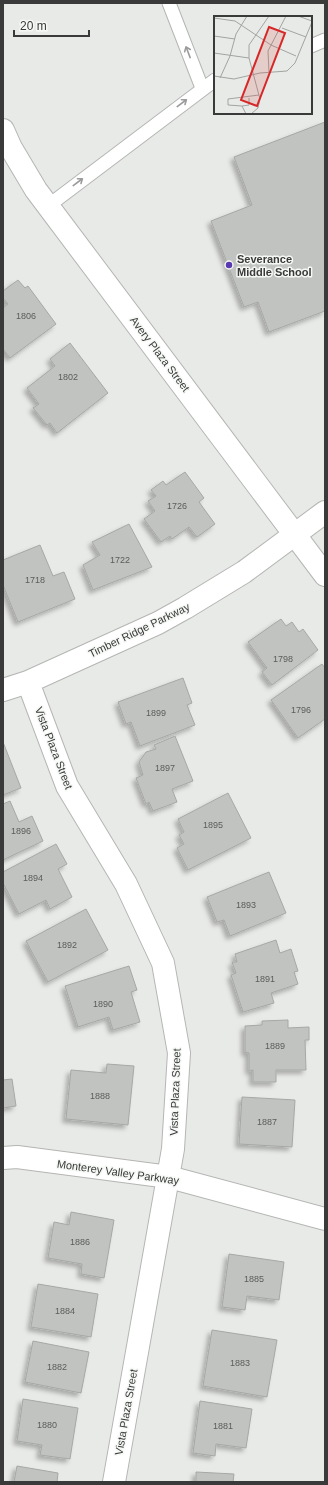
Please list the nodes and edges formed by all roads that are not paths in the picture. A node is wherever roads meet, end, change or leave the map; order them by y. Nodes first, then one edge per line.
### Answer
1 (169, 3) edge
2 (325, 40) edge
3 (312, 46) edge
4 (214, 81) edge
5 (202, 88) junction
6 (3, 130) edge
7 (48, 206) junction
8 (325, 512) edge
9 (295, 535) junction
10 (325, 575) edge
11 (28, 682) junction
12 (3, 690) edge
13 (3, 1158) edge
14 (169, 1177) junction
15 (325, 1219) edge
16 (114, 1482) edge

5 -> 1 lane
2 - 3 lane
4 - 5 lane
7 -> 5 lane
6 - 7 street, Avery Plaza Street
7 - 9 street, Avery Plaza Street
8 - 9 street, Timber Ridge Parkway
9 - 10 street, Avery Plaza Street
9 - 11 street, Timber Ridge Parkway
11 - 12 street, Timber Ridge Parkway
11 - 14 street, Vista Plaza Street
13 - 14 street, Monterey Valley Parkway
14 - 15 street, Monterey Valley Parkway
14 - 16 street, Vista Plaza Street

